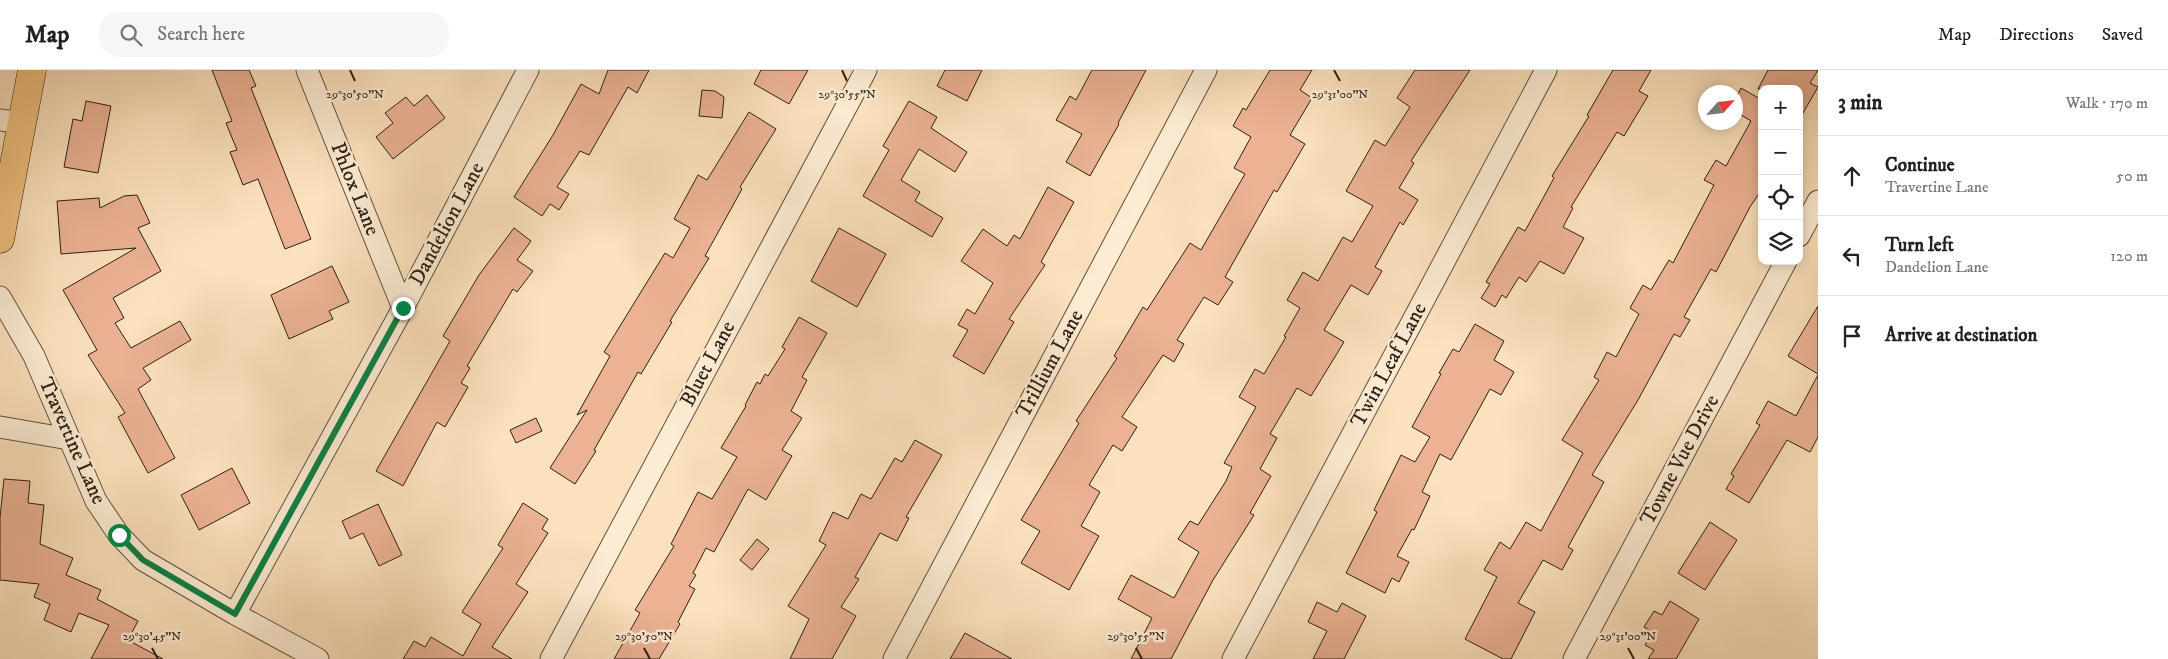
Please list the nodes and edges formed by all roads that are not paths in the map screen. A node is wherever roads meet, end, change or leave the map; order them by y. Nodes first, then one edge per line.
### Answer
1 (32, 70) edge
2 (308, 70) edge
3 (528, 70) edge
4 (866, 70) edge
5 (1206, 70) edge
6 (1546, 70) edge
7 (11, 121) edge
8 (1818, 201) edge
9 (1803, 229) edge
10 (0, 238) edge
11 (1784, 265) edge
12 (0, 297) edge
13 (403, 308) junction
14 (0, 427) edge
15 (69, 439) junction
16 (235, 614) junction
17 (318, 659) edge
18 (551, 659) edge
19 (894, 659) edge
20 (1232, 659) edge
21 (1574, 659) edge

1 - 7 main road
2 - 13 street, Phlox Lane
3 - 13 street, Dandelion Lane
4 - 18 street, Bluet Lane
5 - 19 street, Trillium Lane
6 - 20 street, Twin Leaf Lane
7 - 10 main road
8 - 9 street
11 - 21 street, Towne Vue Drive
12 - 15 street, Travertine Lane
13 - 16 street, Dandelion Lane
14 - 15 street
15 - 16 street, Travertine Lane
16 - 17 street, Travertine Lane

